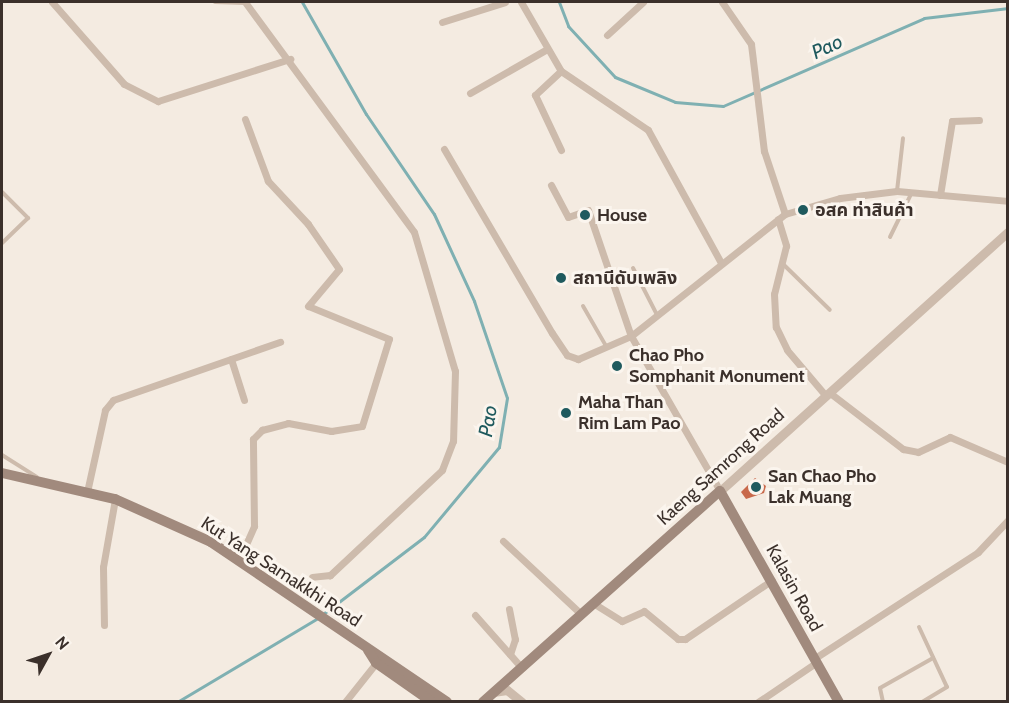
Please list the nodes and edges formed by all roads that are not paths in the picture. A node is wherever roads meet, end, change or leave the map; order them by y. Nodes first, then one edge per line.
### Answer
1 (52, 2) edge
2 (215, 2) edge
3 (245, 2) edge
4 (505, 2) edge
5 (521, 2) edge
6 (643, 2) edge
7 (722, 2) edge
8 (442, 22) dead end
9 (607, 35) dead end
10 (547, 49) junction
11 (290, 59) junction
12 (561, 71) junction
13 (470, 93) dead end
14 (245, 119) dead end
15 (979, 120) dead end
16 (903, 138) dead end
17 (444, 149) dead end
18 (561, 150) dead end
19 (551, 184) dead end
20 (897, 191) junction
21 (913, 191) junction
22 (2, 192) edge
23 (940, 195) junction
24 (1008, 201) edge
25 (785, 214) junction
26 (778, 219) junction
27 (1008, 232) edge
28 (890, 237) dead end
29 (2, 243) edge
30 (722, 263) junction
31 (784, 265) junction
32 (633, 268) dead end
33 (583, 306) dead end
34 (830, 310) dead end
35 (657, 315) junction
36 (631, 336) junction
37 (280, 342) dead end
38 (608, 349) junction
39 (231, 359) junction
40 (828, 394) junction
41 (244, 400) dead end
42 (2, 455) edge
43 (1008, 462) edge
44 (2, 473) edge
45 (45, 483) junction
46 (720, 491) junction
47 (87, 492) junction
48 (115, 499) junction
49 (1008, 520) edge
50 (503, 541) dead end
51 (239, 560) junction
52 (312, 578) dead end
53 (772, 580) junction
54 (593, 603) junction
55 (509, 609) dead end
56 (581, 614) junction
57 (475, 615) dead end
58 (104, 625) dead end
59 (919, 627) dead end
60 (368, 650) junction
61 (510, 654) junction
62 (933, 658) junction
63 (816, 660) junction
64 (376, 663) junction
65 (519, 669) junction
66 (493, 692) junction
67 (520, 698) edge
68 (885, 701) edge
69 (345, 702) edge
70 (432, 702) edge
71 (447, 702) edge
72 (483, 702) edge
73 (758, 702) edge
74 (839, 702) edge
75 (922, 702) edge

1 - 11 street
2 - 3 lane
3 - 11 street
4 - 8 street
5 - 10 street
6 - 9 street
7 - 25 street
10 - 12 street
10 - 13 street
11 - 52 street
12 - 18 street
12 - 30 street
14 - 51 street
15 - 23 street
16 - 20 lane
17 - 38 street
19 - 36 street
20 - 21 street
20 - 25 street
21 - 23 street
21 - 28 lane
22 - 29 lane
23 - 24 street
25 - 26 street
26 - 30 street
26 - 31 street
27 - 40 street, Kaeng Samrong Road
30 - 35 street
31 - 34 lane
31 - 40 street
32 - 35 lane
33 - 38 lane
35 - 36 street
36 - 38 street
36 - 46 street
37 - 39 street
39 - 41 street
39 - 47 street
40 - 43 street
40 - 46 street, Kaeng Samrong Road
42 - 45 lane
44 - 45 main road, Kut Yang Samakkhi Road
45 - 47 main road, Kut Yang Samakkhi Road
46 - 53 main road, Kalasin Road
46 - 54 main road, Kaeng Samrong Road
47 - 48 main road, Kut Yang Samakkhi Road
48 - 51 main road, Kut Yang Samakkhi Road
48 - 58 street
49 - 63 street
50 - 56 street
51 - 60 main road, Kut Yang Samakkhi Road
53 - 54 street
53 - 63 main road, Kalasin Road
54 - 56 main road, Kaeng Samrong Road
55 - 61 street
56 - 65 main road, Kaeng Samrong Road
57 - 61 street
59 - 62 lane
60 - 64 main road, Kut Yang Samakkhi Road
60 - 71 main road, Kut Yang Samakkhi Road
61 - 65 street
62 - 68 lane
62 - 75 lane
63 - 73 street
63 - 74 main road, Kalasin Road
64 - 69 street
64 - 70 main road, Kut Yang Samakkhi Road
65 - 66 main road, Kaeng Samrong Road
65 - 67 street
66 - 67 street
66 - 72 main road, Kaeng Samrong Road

